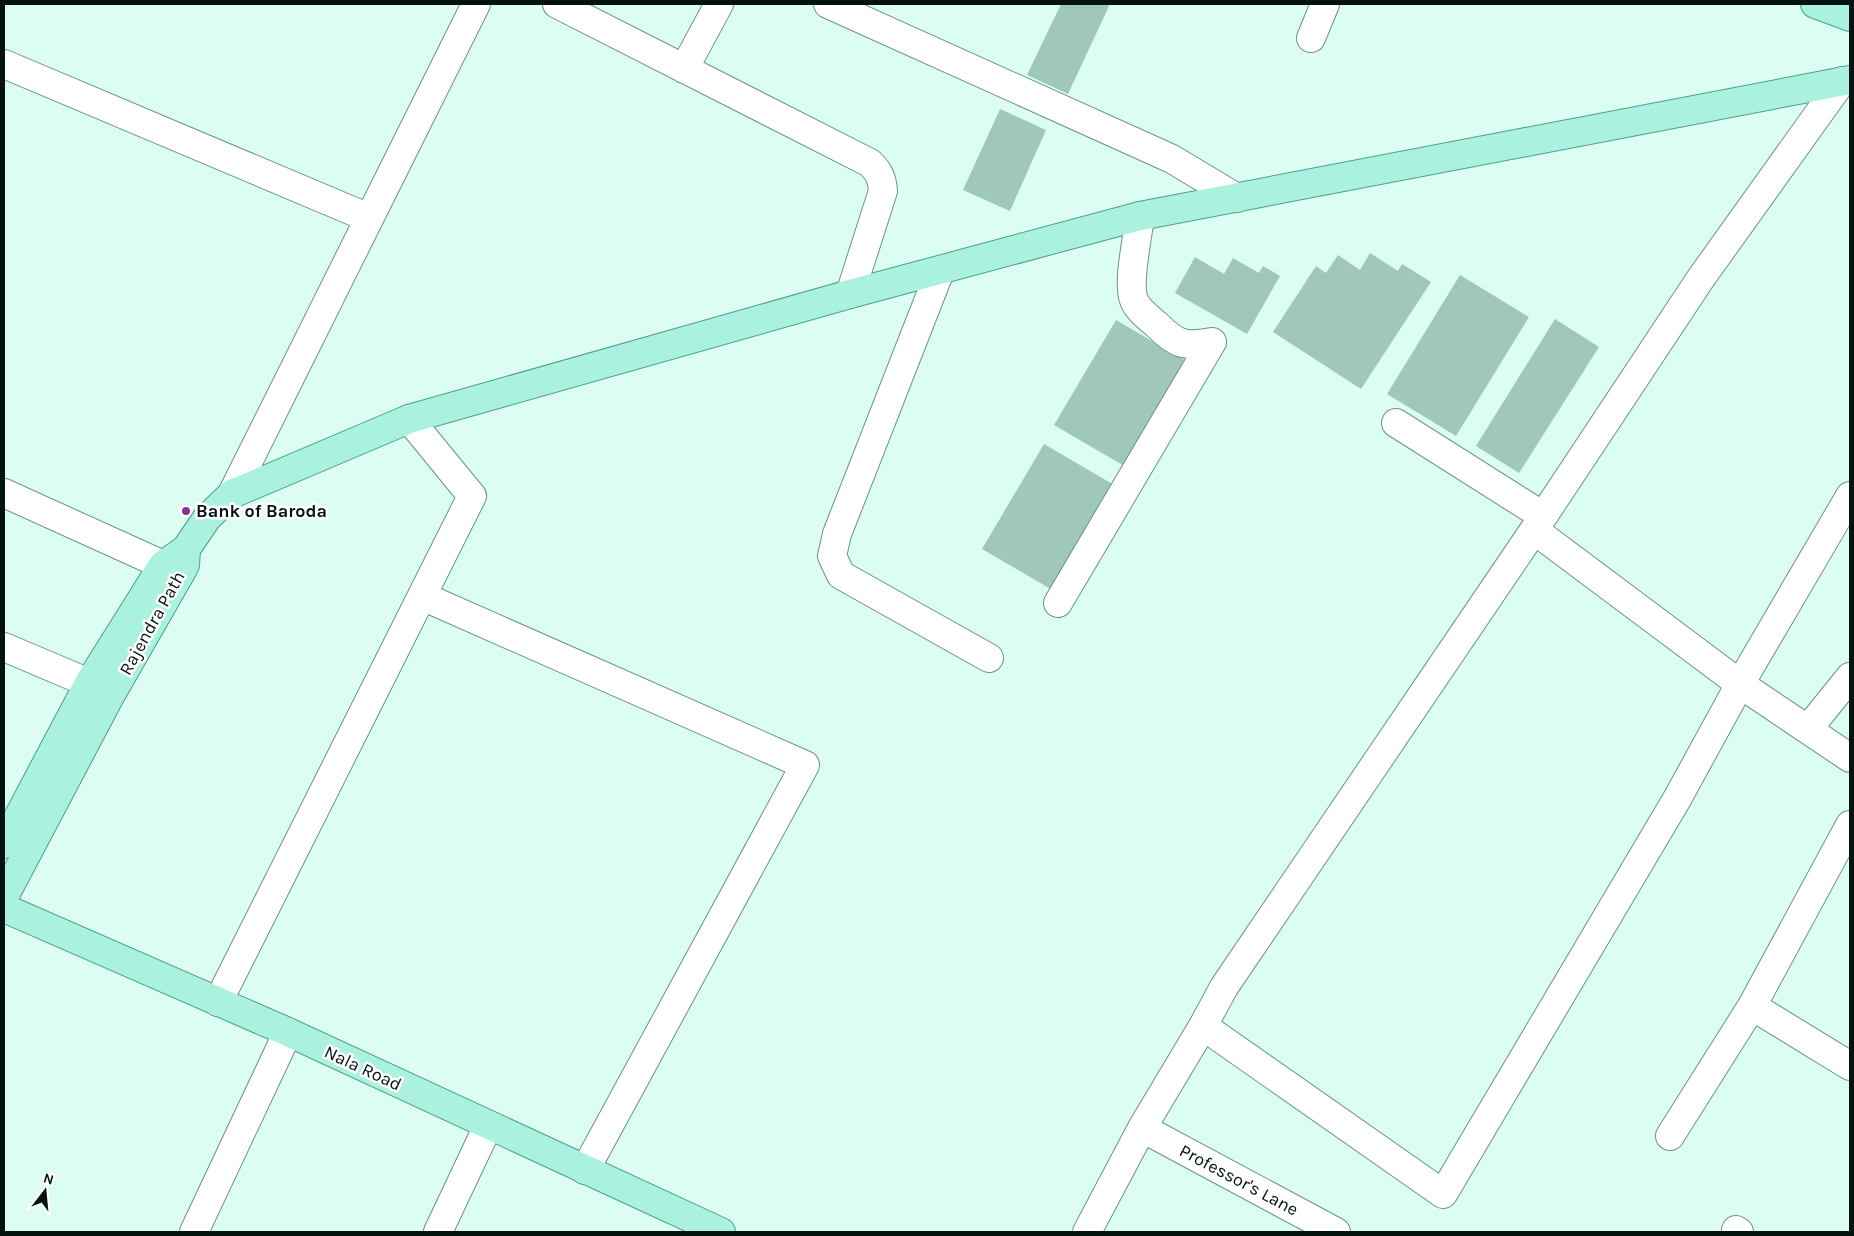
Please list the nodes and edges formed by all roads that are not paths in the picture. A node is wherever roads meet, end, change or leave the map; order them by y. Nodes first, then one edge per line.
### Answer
1 (476, 4) edge
2 (557, 4) edge
3 (719, 4) edge
4 (828, 4) edge
5 (1325, 4) edge
6 (1815, 4) edge
7 (1850, 16) edge
8 (1311, 38) dead end
9 (4, 64) edge
10 (684, 69) junction
11 (1846, 81) edge
12 (1237, 198) junction
13 (1140, 216) junction
14 (369, 218) junction
15 (940, 271) junction
16 (850, 294) junction
17 (409, 419) junction
18 (1396, 423) dead end
19 (4, 493) edge
20 (232, 494) junction
21 (1850, 496) edge
22 (1538, 523) junction
23 (176, 563) junction
24 (422, 596) junction
25 (1058, 603) dead end
26 (4, 646) edge
27 (989, 658) dead end
28 (1850, 677) edge
29 (89, 683) junction
30 (1740, 684) junction
31 (1808, 729) junction
32 (1850, 758) edge
33 (1850, 825) edge
34 (4, 844) edge
35 (4, 897) edge
36 (4, 908) edge
37 (218, 1002) junction
38 (1752, 1006) junction
39 (1203, 1026) junction
40 (288, 1032) junction
41 (1850, 1066) edge
42 (488, 1126) junction
43 (1142, 1128) junction
44 (1670, 1136) dead end
45 (585, 1170) junction
46 (713, 1231) edge
47 (194, 1232) edge
48 (438, 1232) edge
49 (1087, 1232) edge
50 (1336, 1232) edge

1 - 14 street
2 - 10 street
3 - 10 street
4 - 12 street
5 - 8 street
6 - 7 main road
9 - 14 street
10 - 16 street
11 - 12 main road
11 - 22 street
12 - 13 main road
13 - 15 main road
13 - 25 street
14 - 20 street
15 - 16 main road
15 - 27 street
16 - 17 main road
17 - 20 main road
17 - 24 street
18 - 22 street
19 - 23 street
20 - 23 main road
21 - 30 street
22 - 30 street
22 - 39 street
23 - 29 main road, Rajendra Path
23 - 35 main road, Rajendra Path
24 - 37 street
24 - 45 street
26 - 29 street
28 - 31 street
29 - 34 main road, Rajendra Path
30 - 31 street
30 - 39 street
31 - 32 street
33 - 38 street
36 - 37 main road, Nala Road
37 - 40 main road, Nala Road
38 - 41 street
38 - 44 street
39 - 43 street
40 - 42 main road, Nala Road
40 - 47 street
42 - 45 main road, Nala Road
42 - 48 street
43 - 49 street
43 - 50 street, Professor's Lane
45 - 46 main road, Nala Road

